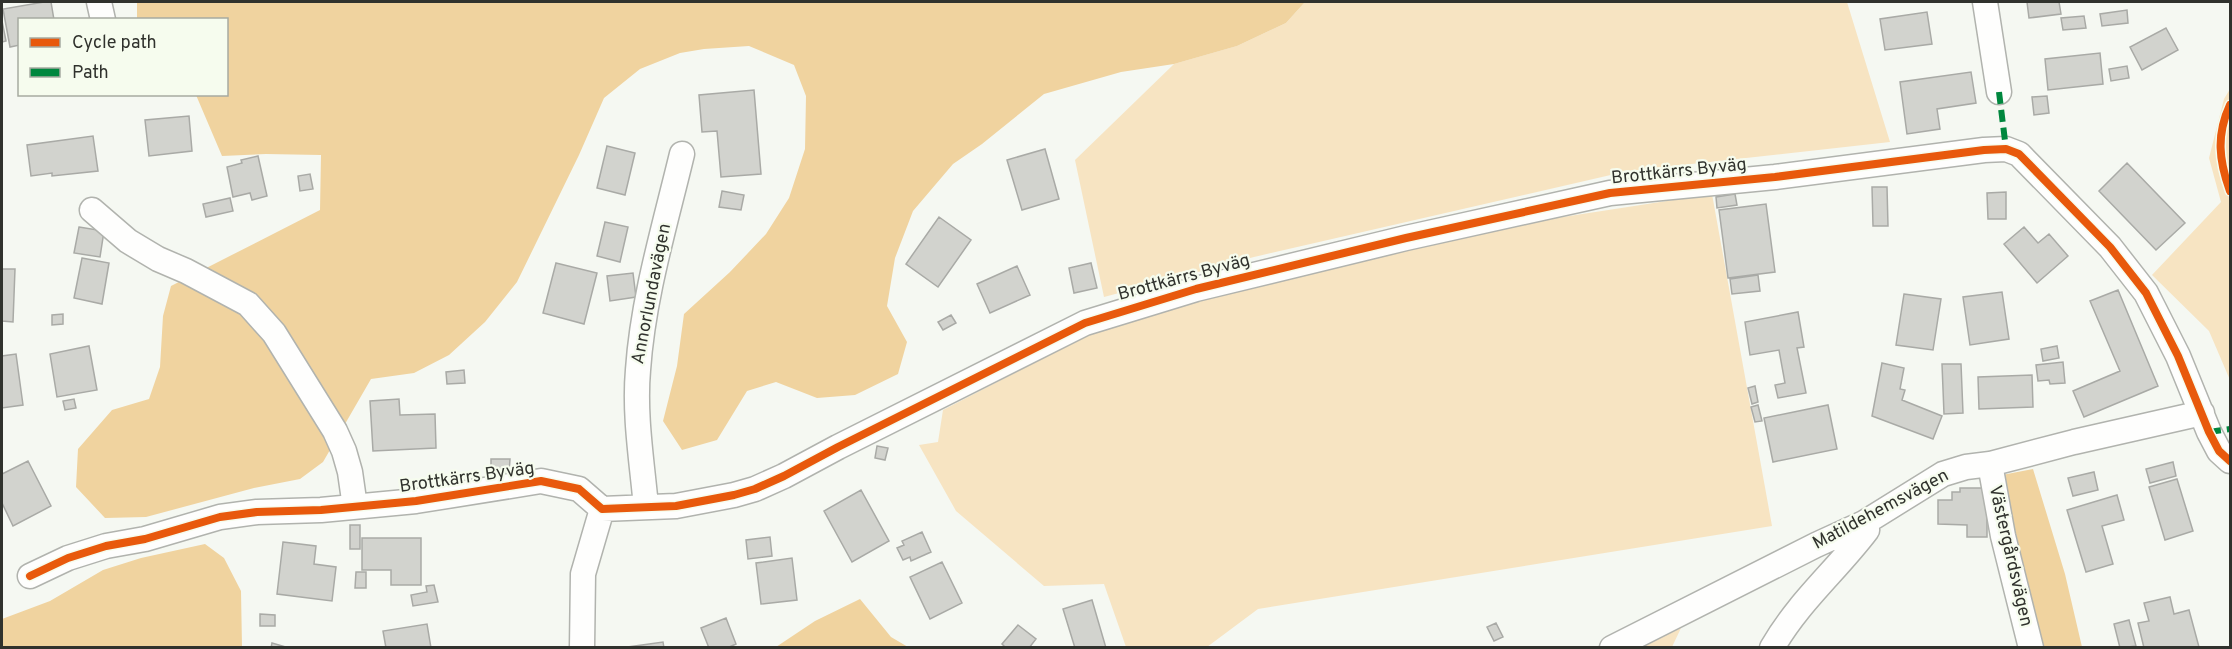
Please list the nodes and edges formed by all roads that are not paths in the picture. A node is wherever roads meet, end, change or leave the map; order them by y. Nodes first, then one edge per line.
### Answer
1 (99, 2) edge
2 (1985, 2) edge
3 (103, 18) edge
4 (1999, 92) dead end
5 (682, 154) dead end
6 (92, 210) dead end
7 (2202, 413) junction
8 (2230, 461) edge
9 (1990, 464) junction
10 (355, 507) junction
11 (646, 507) junction
12 (602, 509) junction
13 (1864, 523) junction
14 (30, 576) dead end
15 (582, 648) edge
16 (1612, 648) edge
17 (1772, 648) edge
18 (2031, 648) edge

1 - 3 street
2 - 4 street
5 - 11 street, Annorlundavägen
6 - 10 street
7 - 8 street, Brottkärrs Byväg
7 - 9 street, Matildehemsvägen
7 - 11 street, Brottkärrs Byväg
9 - 13 street, Matildehemsvägen
9 - 18 street, Västergårdsvägen
10 - 12 street, Brottkärrs Byväg
10 - 14 street, Brottkärrs Byväg
11 - 12 street, Brottkärrs Byväg
12 - 15 street
13 - 16 street, Matildehemsvägen
13 - 17 street

